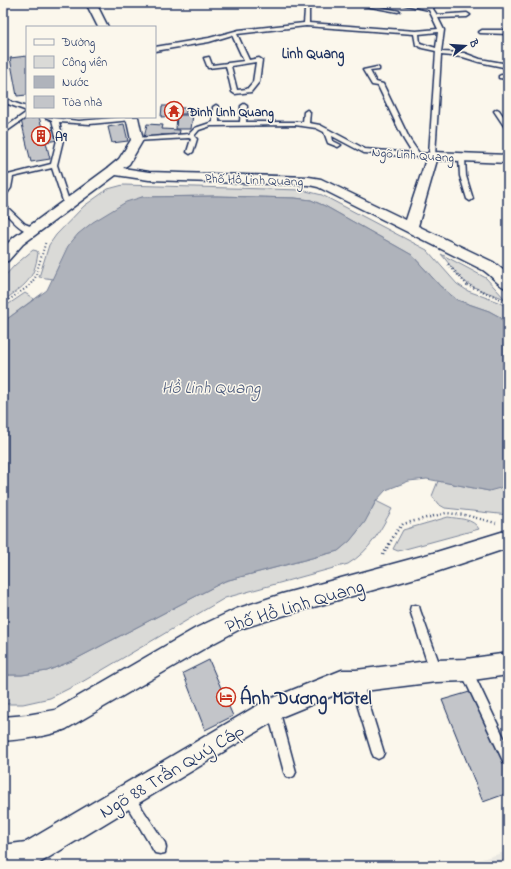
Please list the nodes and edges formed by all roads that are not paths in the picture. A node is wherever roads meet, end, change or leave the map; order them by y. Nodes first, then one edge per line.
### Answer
1 (91, 3) edge
2 (312, 3) edge
3 (351, 3) edge
4 (399, 3) edge
5 (433, 3) edge
6 (431, 9) junction
7 (398, 11) dead end
8 (467, 15) dead end
9 (435, 17) junction
10 (306, 24) junction
11 (102, 26) edge
12 (441, 30) junction
13 (482, 32) dead end
14 (508, 32) edge
15 (234, 33) junction
16 (416, 34) junction
17 (156, 49) edge
18 (439, 51) junction
19 (206, 58) dead end
20 (246, 62) junction
21 (228, 65) junction
22 (508, 66) edge
23 (377, 69) dead end
24 (508, 77) edge
25 (501, 78) dead end
26 (3, 98) edge
27 (244, 106) dead end
28 (216, 107) dead end
29 (26, 109) edge
30 (497, 111) dead end
31 (307, 112) dead end
32 (26, 115) edge
33 (50, 118) edge
34 (132, 118) edge
35 (55, 120) junction
36 (243, 123) junction
37 (216, 124) junction
38 (232, 124) junction
39 (306, 125) junction
40 (508, 126) edge
41 (327, 131) junction
42 (3, 132) edge
43 (231, 132) dead end
44 (191, 136) junction
45 (137, 140) junction
46 (338, 145) dead end
47 (190, 152) dead end
48 (417, 155) junction
49 (432, 156) junction
50 (462, 158) junction
51 (508, 158) edge
52 (54, 164) junction
53 (113, 171) junction
54 (3, 172) edge
55 (10, 176) junction
56 (470, 199) dead end
57 (67, 204) junction
58 (411, 227) junction
59 (33, 230) junction
60 (3, 257) edge
61 (508, 284) edge
62 (504, 532) edge
63 (415, 610) dead end
64 (508, 664) edge
65 (466, 670) junction
66 (436, 671) junction
67 (356, 681) junction
68 (273, 708) junction
69 (3, 729) edge
70 (378, 753) dead end
71 (508, 759) edge
72 (290, 772) dead end
73 (128, 796) junction
74 (160, 848) dead end
75 (3, 858) edge

1 - 11 street
2 - 10 lane
3 - 7 lane
4 - 6 lane
5 - 6 lane
6 - 9 lane
8 - 9 lane
9 - 12 lane
10 - 15 lane
10 - 16 lane
12 - 16 lane
12 - 18 lane
13 - 14 lane
15 - 17 lane
15 - 20 lane
16 - 18 lane
18 - 22 lane
18 - 49 lane
19 - 21 lane
20 - 21 lane
20 - 21 lane
23 - 48 lane
24 - 25 lane
26 - 29 lane
27 - 36 lane
28 - 37 lane
30 - 40 lane
31 - 39 lane
32 - 42 lane
33 - 35 lane
34 - 35 lane
34 - 45 street
35 - 52 lane
36 - 38 lane, Ngõ Linh Quang
36 - 39 lane, Ngõ Linh Quang
37 - 38 lane, Ngõ Linh Quang
37 - 44 lane, Ngõ Linh Quang
38 - 43 lane
39 - 41 lane, Ngõ Linh Quang
41 - 46 lane
41 - 48 lane, Ngõ Linh Quang
44 - 45 lane, Ngõ Linh Quang
44 - 47 lane
45 - 53 street
48 - 49 lane, Ngõ Linh Quang
49 - 50 street, Ngõ Linh Quang
49 - 58 street
50 - 51 street, Ngõ Linh Quang
50 - 56 lane
52 - 55 lane
52 - 57 lane
53 - 57 street
53 - 58 street, Phố Hồ Linh Quang
54 - 55 lane
55 - 59 lane
57 - 59 street
58 - 61 street, Phố Hồ Linh Quang
59 - 60 street
62 - 69 street, Phố Hồ Linh Quang
63 - 66 lane
64 - 65 street, Ngõ 88 Trần Quý Cáp
65 - 66 street, Ngõ 88 Trần Quý Cáp
65 - 71 lane
66 - 67 street, Ngõ 88 Trần Quý Cáp
67 - 68 street, Ngõ 88 Trần Quý Cáp
67 - 70 lane
68 - 72 lane
68 - 73 street, Ngõ 88 Trần Quý Cáp
73 - 74 lane
73 - 75 street, Ngõ 88 Trần Quý Cáp

